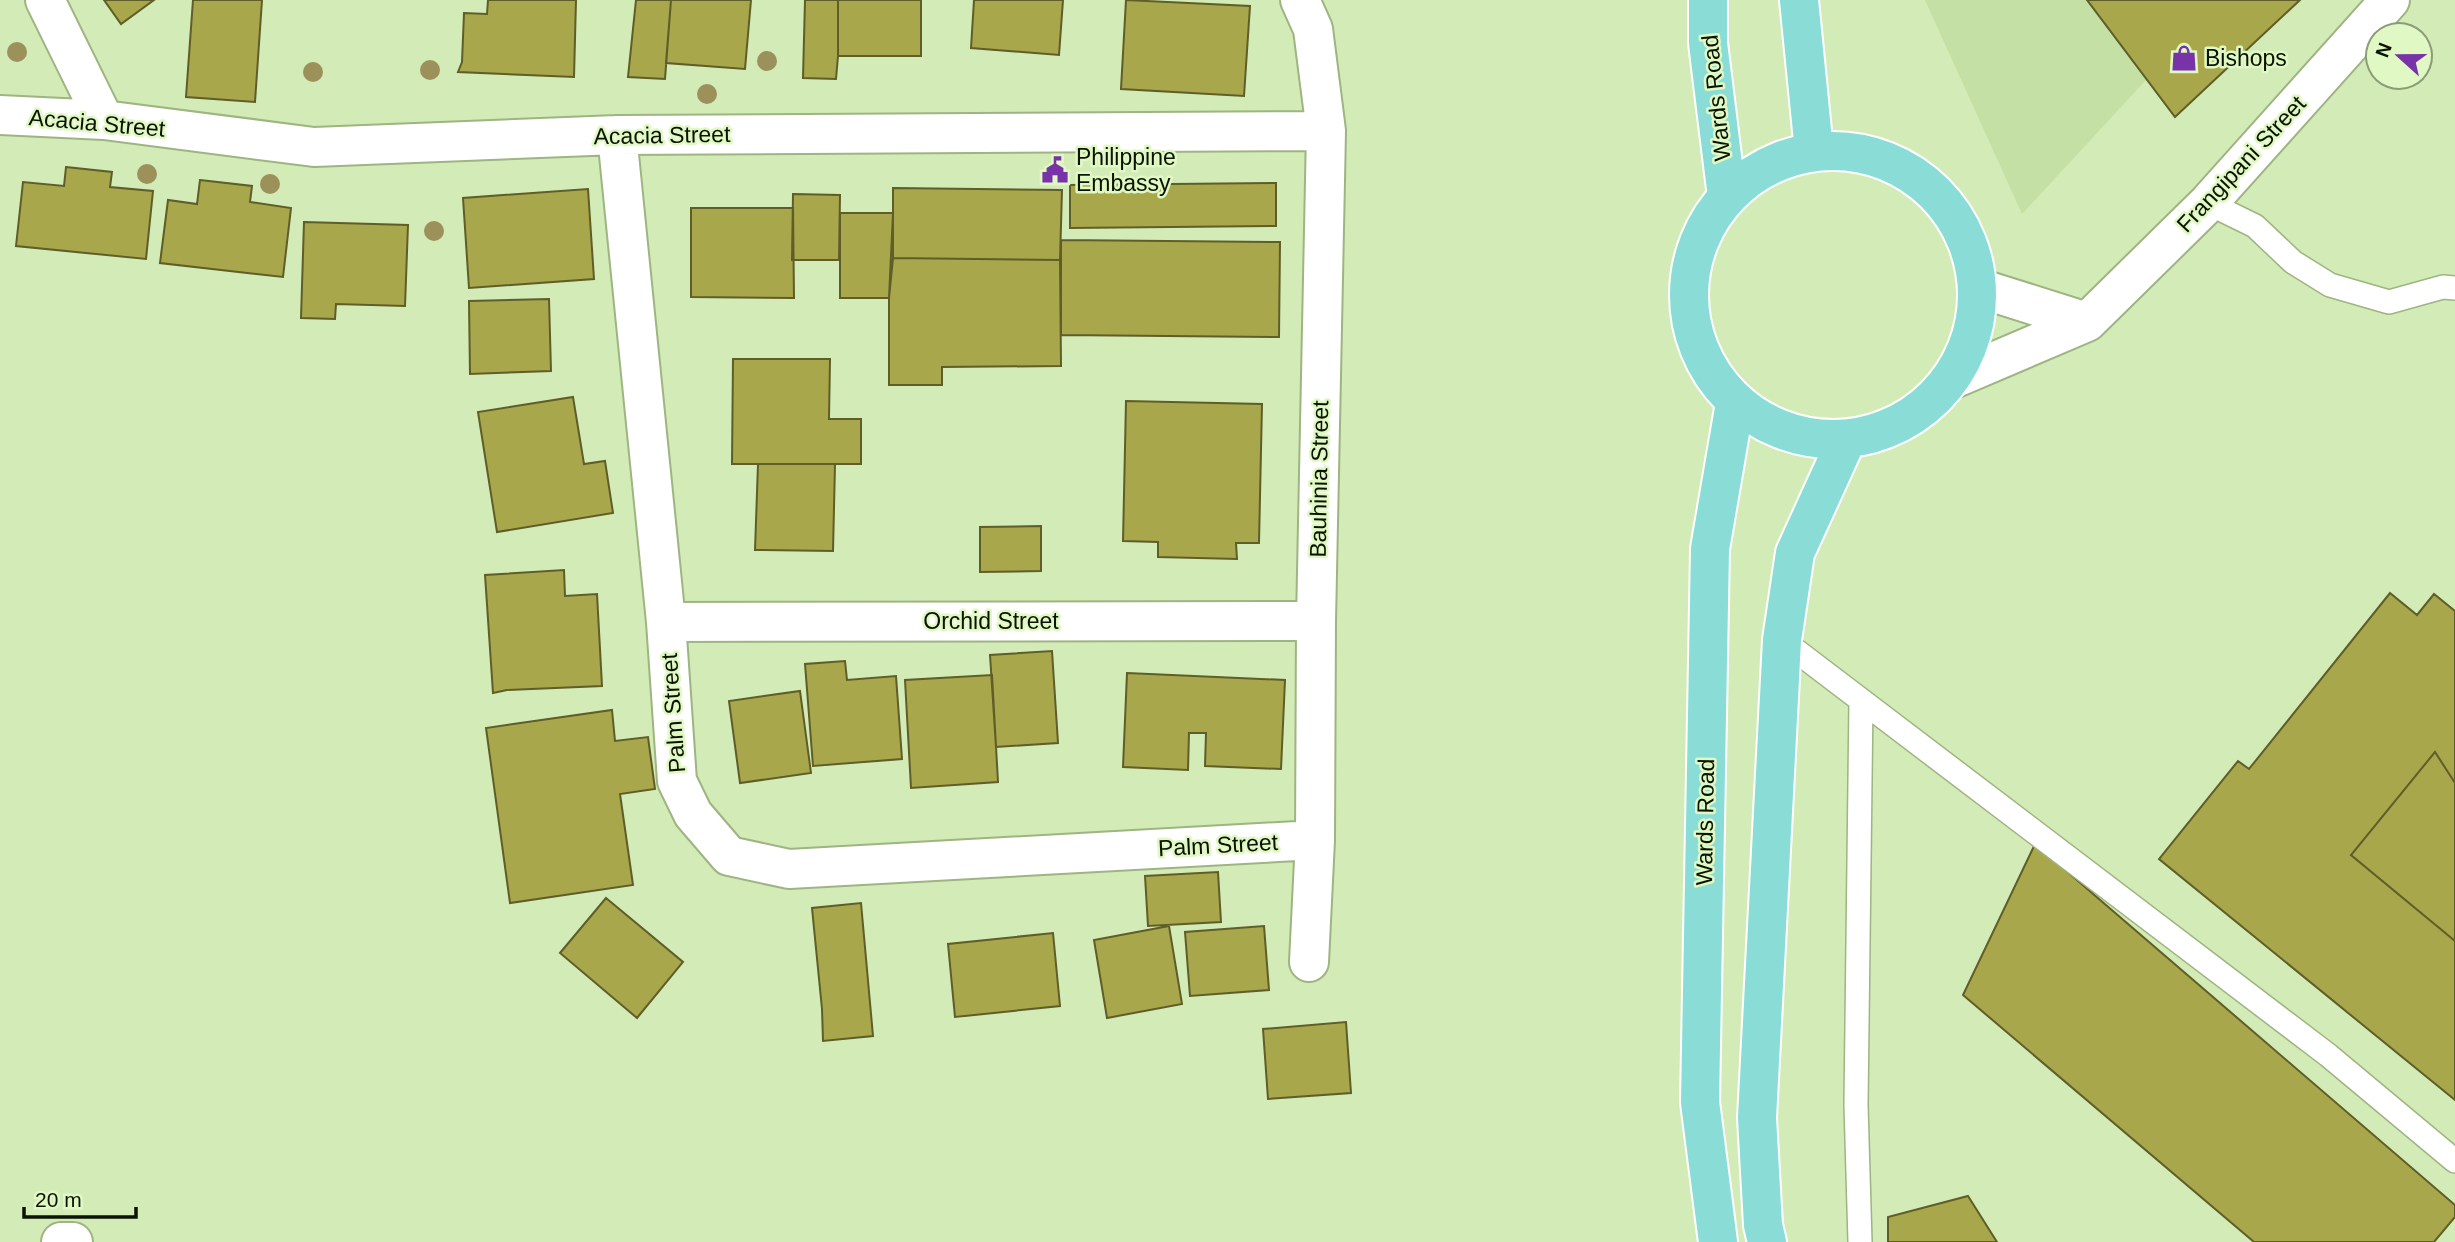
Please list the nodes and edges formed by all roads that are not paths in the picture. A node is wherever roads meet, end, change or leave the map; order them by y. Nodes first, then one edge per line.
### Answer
1 (45, 0) edge
2 (1300, 0) edge
3 (1708, 0) edge
4 (1799, 0) edge
5 (2390, 0) edge
6 (0, 115) edge
7 (104, 120) junction
8 (1326, 131) junction
9 (617, 135) junction
10 (1814, 151) junction
11 (1727, 197) junction
12 (2208, 203) junction
13 (1979, 288) junction
14 (2455, 288) edge
15 (2087, 322) junction
16 (1951, 380) junction
17 (1735, 402) junction
18 (1846, 441) junction
19 (1316, 621) junction
20 (666, 622) junction
21 (1782, 640) junction
22 (1861, 701) junction
23 (1315, 840) junction
24 (1310, 962) dead end
25 (2455, 1161) edge
26 (61, 1242) edge
27 (73, 1242) edge
28 (1718, 1242) edge
29 (1768, 1242) edge
30 (1860, 1242) edge

1 - 7 street
2 - 8 street, Bauhinia Street
3 - 11 main road, Wards Road
4 - 10 main road
5 - 12 street, Frangipani Street
6 - 7 street, Acacia Street
7 - 9 street, Acacia Street
8 - 9 street, Acacia Street
8 - 19 street, Bauhinia Street
9 - 20 street, Palm Street
10 - 11 main road
10 - 13 main road
11 - 17 main road
12 - 14 lane
12 - 15 street, Frangipani Street
13 - 15 street
13 - 16 main road
15 - 16 street, Frangipani Street
16 - 18 main road
17 - 18 main road
17 - 28 main road, Wards Road
18 - 21 main road
19 - 20 street, Orchid Street
19 - 23 street, Bauhinia Street
20 - 23 street, Palm Street
21 - 22 lane
21 - 29 main road
22 - 25 lane
22 - 30 lane
23 - 24 street, Bauhinia Street
26 - 27 street

